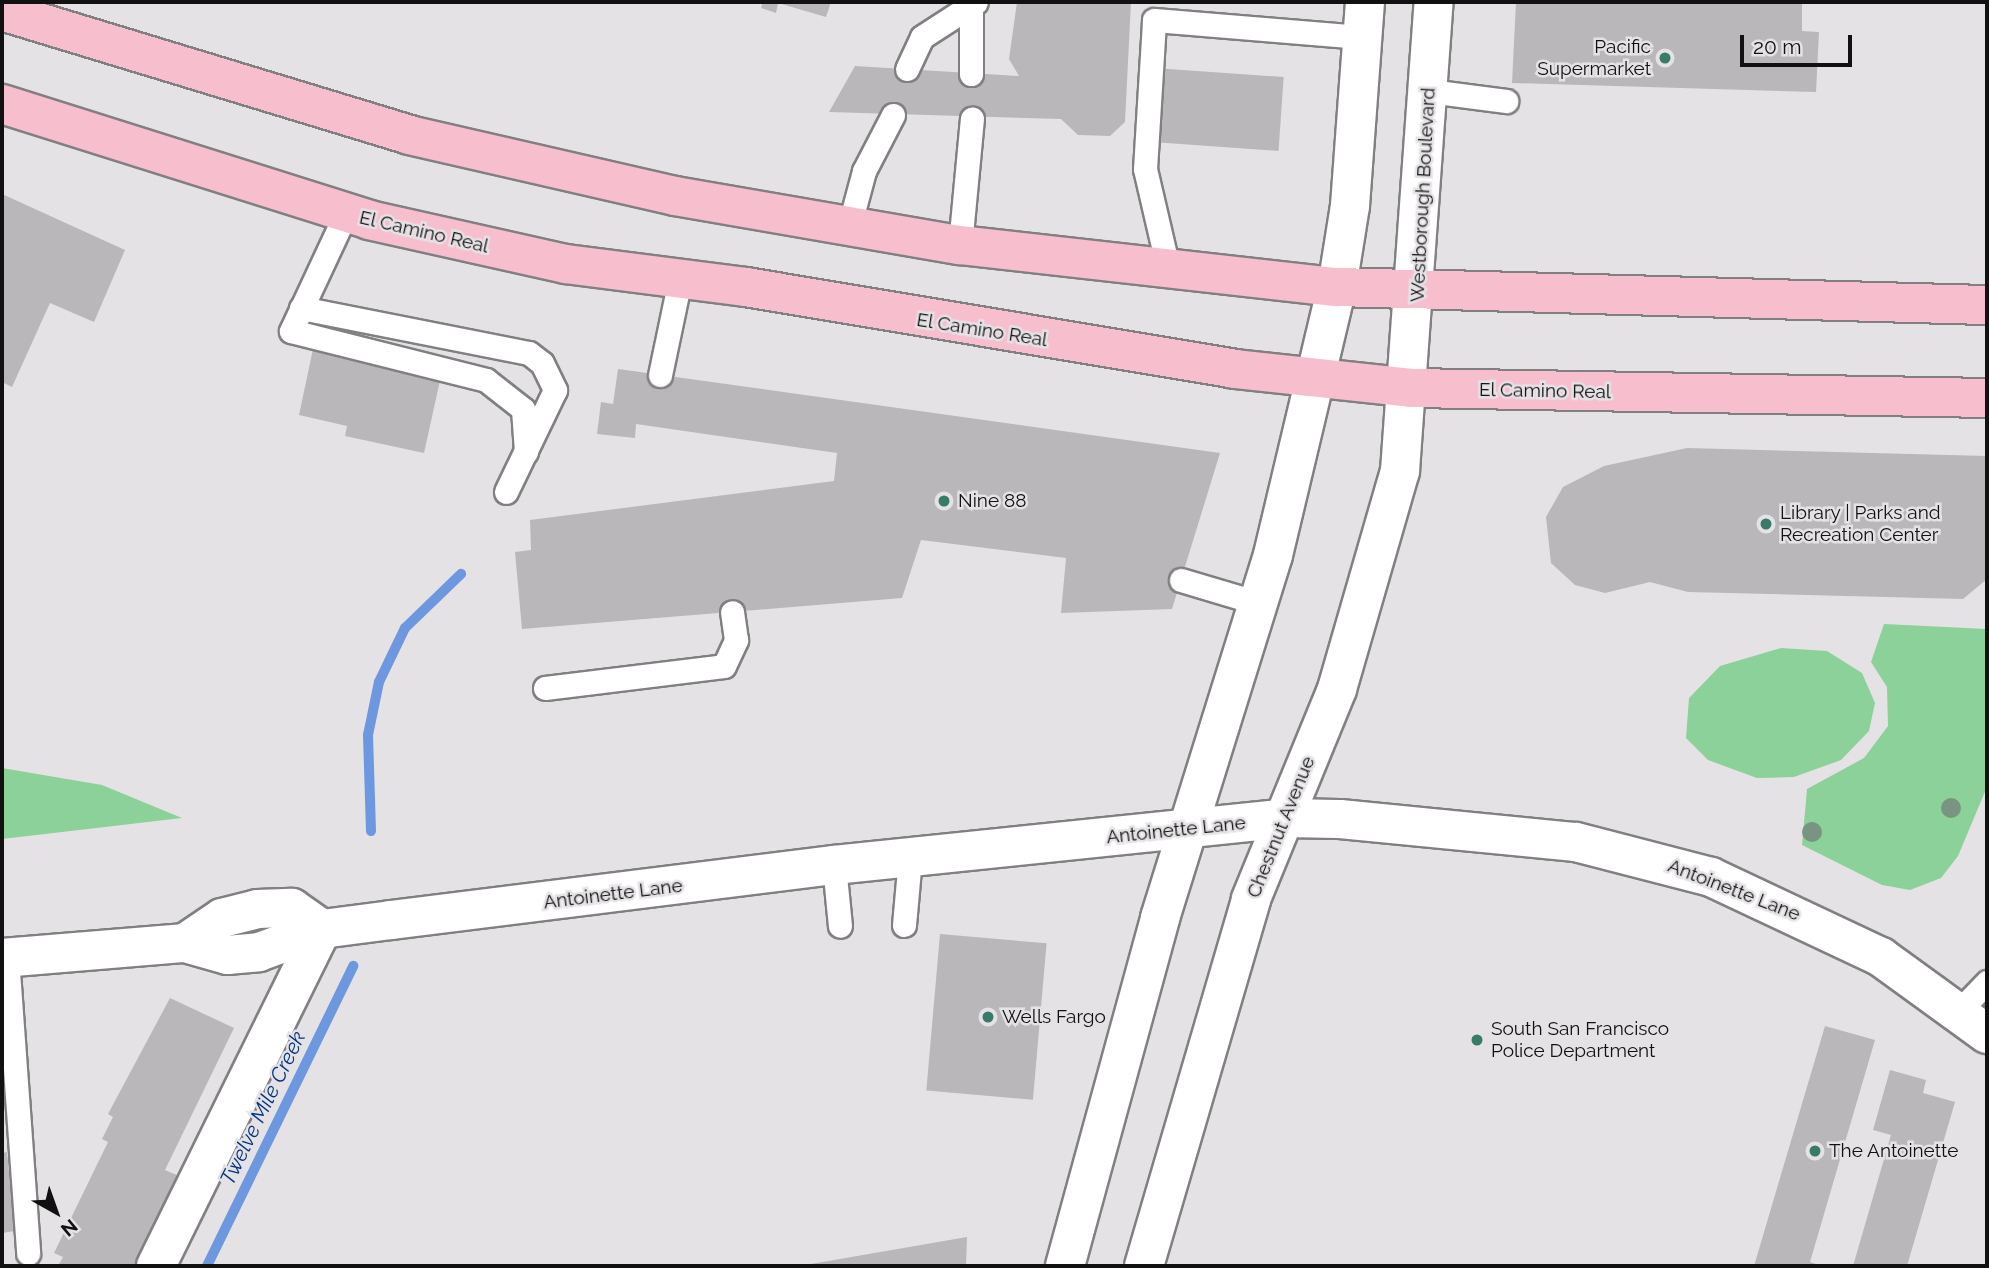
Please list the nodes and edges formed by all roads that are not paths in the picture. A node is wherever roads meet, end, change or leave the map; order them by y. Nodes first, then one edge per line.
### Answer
1 (1434, 2) edge
2 (973, 4) edge
3 (2, 11) edge
4 (1363, 19) edge
5 (907, 69) dead end
6 (971, 74) dead end
7 (1429, 91) junction
8 (1506, 101) dead end
9 (2, 104) edge
10 (893, 115) dead end
11 (971, 119) dead end
12 (346, 213) junction
13 (849, 227) junction
14 (960, 245) junction
15 (1169, 272) junction
16 (680, 279) junction
17 (1336, 287) junction
18 (1987, 291) edge
19 (1418, 292) junction
20 (1987, 305) edge
21 (301, 308) junction
22 (660, 375) dead end
23 (1314, 381) junction
24 (1410, 388) junction
25 (1987, 398) edge
26 (526, 452) junction
27 (506, 492) dead end
28 (1181, 580) dead end
29 (1258, 603) junction
30 (732, 612) dead end
31 (545, 688) dead end
32 (1285, 818) junction
33 (1187, 829) junction
34 (910, 858) junction
35 (834, 865) junction
36 (904, 925) dead end
37 (840, 926) dead end
38 (322, 929) junction
39 (5, 958) edge
40 (1987, 982) edge
41 (1973, 1023) edge
42 (28, 1253) dead end
43 (156, 1266) edge
44 (1065, 1266) edge
45 (1144, 1266) edge

1 - 7 main road, Westborough Boulevard
2 - 5 lane
2 - 6 lane
3 - 13 main road
4 - 15 lane
4 - 17 main road
7 - 8 lane
7 - 19 main road, Westborough Boulevard
9 - 12 main road, El Camino Real
10 - 13 lane
11 - 14 lane
12 - 16 main road, El Camino Real
12 - 21 lane
13 - 14 main road
14 - 15 main road
15 - 17 main road
16 - 22 lane
16 - 23 main road, El Camino Real
17 - 19 main road
17 - 23 main road
18 - 20 lane
19 - 20 main road
19 - 24 main road, Westborough Boulevard
21 - 26 lane
21 - 26 lane
23 - 24 main road, El Camino Real
23 - 29 main road
24 - 25 main road, El Camino Real
24 - 32 main road, Chestnut Avenue
26 - 27 lane
28 - 29 lane
29 - 33 main road
30 - 31 lane
32 - 33 main road, Antoinette Lane
32 - 41 main road, Antoinette Lane
32 - 45 main road, Chestnut Avenue
33 - 34 main road, Antoinette Lane
33 - 44 main road
34 - 35 main road, Antoinette Lane
34 - 36 lane
35 - 37 lane
35 - 38 main road, Antoinette Lane
38 - 39 main road
38 - 43 main road
39 - 42 lane
40 - 41 lane

